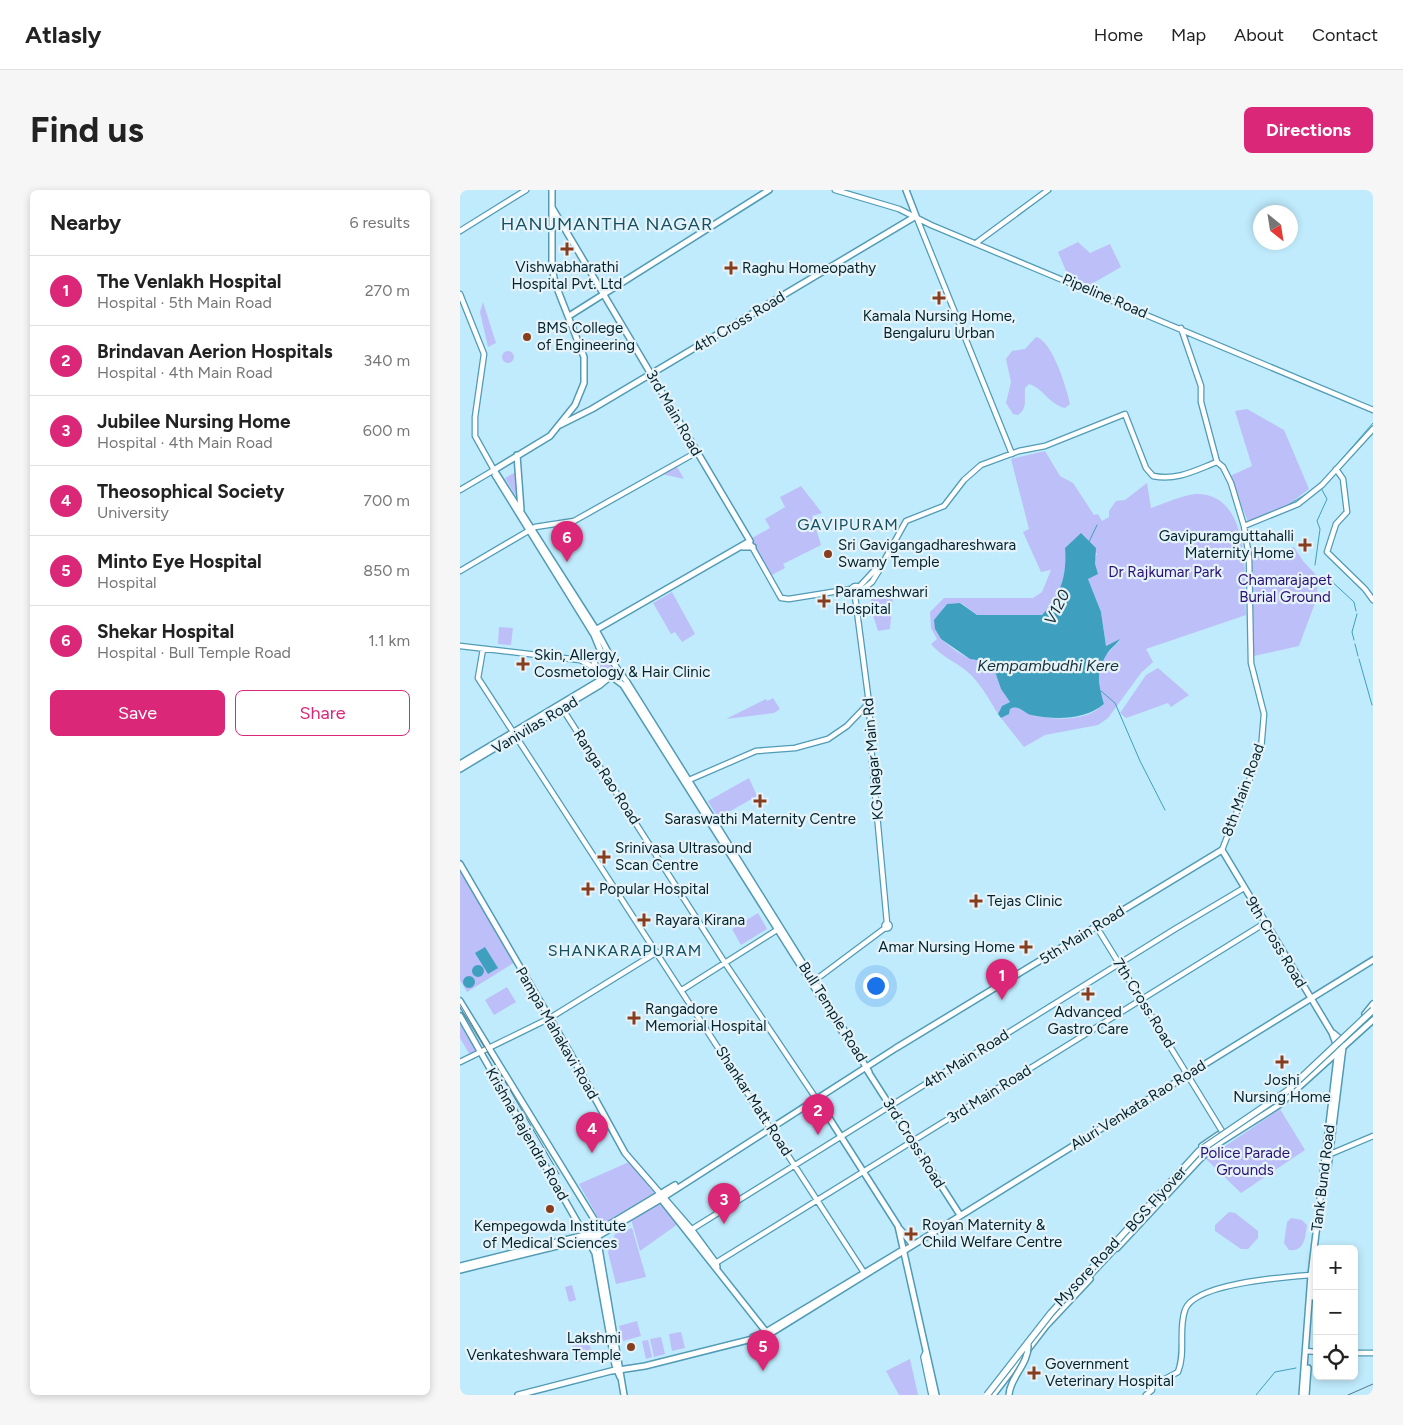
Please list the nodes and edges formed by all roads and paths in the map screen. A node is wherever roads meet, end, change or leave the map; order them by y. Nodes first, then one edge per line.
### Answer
1 (526, 190) edge
2 (552, 190) edge
3 (769, 190) edge
4 (835, 190) edge
5 (906, 190) edge
6 (1048, 190) edge
7 (553, 209) junction
8 (916, 216) junction
9 (460, 231) edge
10 (976, 243) junction
11 (460, 294) edge
12 (604, 295) junction
13 (569, 316) junction
14 (1181, 328) junction
15 (651, 374) junction
16 (1373, 410) edge
17 (560, 425) junction
18 (1373, 429) edge
19 (697, 452) junction
20 (1012, 454) junction
21 (517, 455) junction
22 (1217, 462) junction
23 (494, 470) junction
24 (1336, 470) junction
25 (460, 490) edge
26 (521, 511) junction
27 (1244, 526) junction
28 (530, 529) junction
29 (750, 541) junction
30 (742, 546) junction
31 (753, 547) junction
32 (460, 571) edge
33 (851, 589) junction
34 (860, 589) junction
35 (855, 596) junction
36 (1373, 600) edge
37 (595, 632) junction
38 (460, 646) edge
39 (483, 649) junction
40 (601, 652) junction
41 (610, 655) junction
42 (594, 656) junction
43 (580, 660) junction
44 (616, 667) junction
45 (595, 668) junction
46 (607, 676) junction
47 (869, 703) junction
48 (562, 708) junction
49 (514, 735) junction
50 (460, 764) edge
51 (460, 769) edge
52 (689, 780) junction
53 (1222, 850) junction
54 (460, 864) edge
55 (1244, 888) junction
56 (1265, 924) junction
57 (1096, 926) junction
58 (779, 928) junction
59 (656, 952) junction
60 (1373, 960) edge
61 (725, 962) junction
62 (1119, 963) junction
63 (814, 981) junction
64 (682, 990) junction
65 (1310, 998) junction
66 (1142, 1000) junction
67 (460, 1001) edge
68 (1373, 1004) edge
69 (1373, 1011) edge
70 (460, 1016) edge
71 (550, 1018) junction
72 (1373, 1020) edge
73 (1337, 1040) junction
74 (1343, 1047) junction
75 (489, 1048) junction
76 (1338, 1052) junction
77 (481, 1053) junction
78 (1335, 1059) junction
79 (460, 1062) edge
80 (867, 1068) junction
81 (1188, 1074) junction
82 (816, 1098) junction
83 (890, 1106) junction
84 (770, 1127) junction
85 (1222, 1132) junction
86 (840, 1136) junction
87 (1373, 1136) edge
88 (1226, 1138) junction
89 (913, 1141) junction
90 (1328, 1155) junction
91 (794, 1165) junction
92 (863, 1172) junction
93 (663, 1195) junction
94 (818, 1200) junction
95 (960, 1215) junction
96 (898, 1226) junction
97 (690, 1230) junction
98 (598, 1234) junction
99 (586, 1237) junction
100 (912, 1244) junction
101 (1318, 1245) edge
102 (903, 1250) junction
103 (715, 1265) junction
104 (460, 1268) edge
105 (863, 1271) junction
106 (1312, 1275) junction
107 (1314, 1290) edge
108 (767, 1333) junction
109 (1028, 1345) junction
110 (1308, 1351) junction
111 (1313, 1352) edge
112 (926, 1353) junction
113 (1358, 1353) edge
114 (1373, 1353) edge
115 (617, 1370) junction
116 (997, 1385) junction
117 (518, 1395) edge
118 (624, 1395) edge
119 (932, 1395) edge
120 (936, 1395) edge
121 (989, 1395) edge
122 (1002, 1395) edge
123 (1009, 1395) edge
124 (1146, 1395) edge
125 (1302, 1395) edge
126 (1306, 1395) edge

1 - 9 street
2 - 7 main road
3 - 12 main road
4 - 8 street, Pipeline Road
5 - 8 main road
6 - 10 street
7 - 12 main road, 3rd Main Road
7 - 13 main road
8 - 10 street, Pipeline Road
8 - 15 main road, 4th Cross Road
8 - 20 street
10 - 14 street, Pipeline Road
11 - 23 street
12 - 13 main road
12 - 15 main road, 3rd Main Road
13 - 17 main road
14 - 16 street, Pipeline Road
14 - 22 street
15 - 17 main road, 4th Cross Road
15 - 19 main road, 3rd Main Road
17 - 21 main road
18 - 24 street
19 - 28 street
19 - 29 main road, 3rd Main Road
20 - 22 street
20 - 34 street
21 - 23 main road
21 - 26 main road
22 - 27 street
23 - 25 street
23 - 26 main road
23 - 28 main road
24 - 27 street
24 - 36 street
26 - 28 main road
27 - 53 street, 8th Main Road
28 - 32 street
28 - 37 main road
29 - 30 main road
29 - 31 street
30 - 31 main road
30 - 37 main road
31 - 33 street
33 - 34 street
33 - 35 street
34 - 35 street
35 - 47 street, KG Nagar Main Rd
37 - 40 main road
37 - 41 main road
38 - 39 street
39 - 43 street
39 - 49 street, Shankar Matt Road
40 - 41 main road
40 - 42 main road
41 - 44 main road
42 - 43 street
42 - 45 main road
43 - 45 street
44 - 46 main road
44 - 52 main road, Bull Temple Road
45 - 46 main road
46 - 48 main road, Vanivilas Road
46 - 49 main road, Vanivilas Road
46 - 58 main road, Bull Temple Road
47 - 52 street
47 - 63 street, KG Nagar Main Rd
48 - 49 main road, Vanivilas Road
48 - 61 street, Ranga Rao Road
49 - 50 main road, Vanivilas Road
49 - 51 main road, Vanivilas Road
49 - 59 street, Shankar Matt Road
52 - 58 main road, Bull Temple Road
53 - 55 main road, 9th Cross Road
53 - 57 main road, 5th Main Road
54 - 71 main road, Pampa Mahakavi Road
55 - 56 main road, 9th Cross Road
55 - 62 street, 4th Main Road
56 - 65 main road, 9th Cross Road
56 - 66 street, 3rd Main Road
57 - 62 street, 7th Cross Road
57 - 80 main road, 5th Main Road
58 - 61 street
58 - 63 main road, Bull Temple Road
58 - 80 main road, Bull Temple Road
59 - 64 street, Shankar Matt Road
59 - 71 street
60 - 65 main road, Aluri Venkata Rao Road
61 - 64 street
61 - 82 street, Ranga Rao Road
62 - 66 street, 7th Cross Road
62 - 83 street, 4th Main Road
63 - 80 main road, Bull Temple Road
64 - 84 street, Shankar Matt Road
65 - 73 main road, 9th Cross Road
65 - 81 main road, Aluri Venkata Rao Road
66 - 81 street, 7th Cross Road
66 - 89 street, 3rd Main Road
67 - 75 main road
68 - 73 main road, Mysore Road
69 - 109 highway, BGS Flyover, bridge
69 - 121 highway, BGS Flyover, bridge
70 - 77 main road, Krishna Rajendra Road
71 - 75 street
71 - 93 main road, Pampa Mahakavi Road
72 - 74 main road
73 - 74 main road
73 - 76 main road
73 - 85 main road, Mysore Road
74 - 76 main road
74 - 90 main road
75 - 77 street
75 - 98 main road
76 - 78 main road, Tank Bund Road
77 - 79 street
77 - 99 main road, Krishna Rajendra Road
78 - 88 main road, Mysore Road
78 - 90 main road, Tank Bund Road
80 - 82 main road, 5th Main Road
80 - 83 main road, 3rd Cross Road
81 - 85 street, 7th Cross Road
81 - 95 main road, Aluri Venkata Rao Road
82 - 84 main road, 5th Main Road
82 - 86 main road
83 - 86 street, 4th Main Road
83 - 89 main road, 3rd Cross Road
84 - 91 street, Shankar Matt Road
84 - 93 main road, 5th Main Road
85 - 88 street, 7th Cross Road
85 - 116 main road, Mysore Road
86 - 91 street, 4th Main Road
86 - 92 main road
87 - 90 street
88 - 116 main road, Mysore Road
89 - 92 street, 3rd Main Road
89 - 95 main road, 3rd Cross Road
90 - 101 main road
90 - 106 main road, Tank Bund Road
91 - 94 street, Shankar Matt Road
91 - 97 street, 4th Main Road
92 - 94 street, 3rd Main Road
92 - 96 main road
93 - 97 main road, Pampa Mahakavi Road
93 - 98 main road, 5th Main Road
94 - 103 street, 3rd Main Road
94 - 105 street, Shankar Matt Road
95 - 100 main road, Aluri Venkata Rao Road
96 - 100 main road
96 - 102 main road
97 - 103 main road, Pampa Mahakavi Road
98 - 99 main road, 5th Main Road
98 - 115 main road
99 - 104 main road, 5th Main Road
99 - 115 main road, Krishna Rajendra Road
100 - 102 main road, Aluri Venkata Rao Road
102 - 105 main road, Aluri Venkata Rao Road
102 - 108 main road, Aluri Venkata Rao Road
102 - 112 main road
103 - 108 main road, Pampa Mahakavi Road
105 - 108 main road, Aluri Venkata Rao Road
106 - 110 main road, Tank Bund Road
106 - 124 street
107 - 110 main road
108 - 115 main road, Aluri Venkata Rao Road
108 - 115 main road, Aluri Venkata Rao Road
109 - 121 highway, BGS Flyover, bridge
109 - 123 main road, BGS Flyover, bridge
110 - 111 street
110 - 125 main road, Tank Bund Road
110 - 126 main road
112 - 119 highway
112 - 120 main road
113 - 114 street
115 - 117 main road, Aluri Venkata Rao Road
115 - 118 main road
116 - 121 main road
116 - 122 main road

